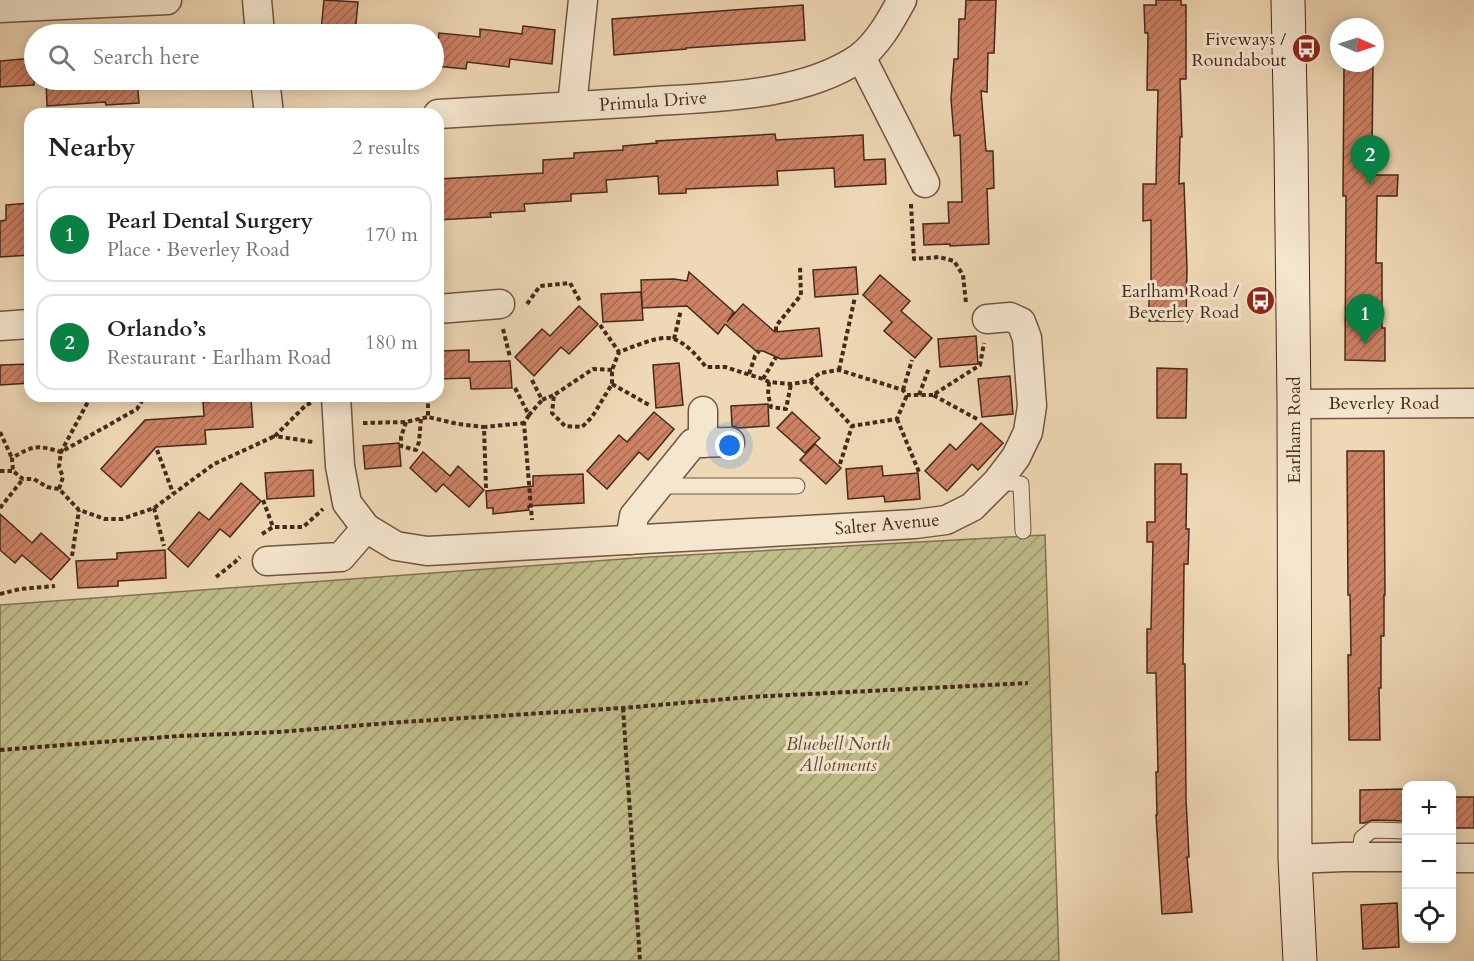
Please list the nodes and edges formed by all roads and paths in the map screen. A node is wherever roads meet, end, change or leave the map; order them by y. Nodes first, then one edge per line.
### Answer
1 (167, 0) edge
2 (257, 0) edge
3 (583, 0) edge
4 (902, 0) edge
5 (1288, 0) edge
6 (0, 8) edge
7 (259, 24) edge
8 (861, 57) junction
9 (266, 90) edge
10 (572, 106) junction
11 (268, 108) edge
12 (444, 114) edge
13 (925, 183) joint
14 (800, 267) dead end
15 (855, 297) dead end
16 (580, 301) dead end
17 (513, 305) joint
18 (444, 309) edge
19 (681, 310) dead end
20 (1002, 314) junction
21 (24, 324) edge
22 (600, 325) dead end
23 (0, 326) edge
24 (776, 331) dead end
25 (674, 339) junction
26 (759, 351) dead end
27 (619, 352) junction
28 (776, 357) dead end
29 (912, 360) dead end
30 (929, 368) dead end
31 (612, 370) junction
32 (839, 370) junction
33 (749, 374) junction
34 (764, 379) junction
35 (532, 380) dead end
36 (810, 381) junction
37 (769, 382) junction
38 (612, 384) junction
39 (791, 384) junction
40 (514, 388) dead end
41 (903, 390) junction
42 (554, 395) junction
43 (907, 395) junction
44 (919, 395) junction
45 (933, 395) junction
46 (542, 400) junction
47 (88, 402) edge
48 (141, 402) edge
49 (316, 402) edge
50 (326, 402) edge
51 (428, 402) edge
52 (1474, 403) edge
53 (1294, 404) junction
54 (651, 406) dead end
55 (703, 411) dead end
56 (529, 415) junction
57 (428, 417) junction
58 (421, 419) junction
59 (897, 419) junction
60 (977, 419) dead end
61 (406, 422) junction
62 (524, 423) junction
63 (484, 426) junction
64 (852, 426) junction
65 (0, 432) edge
66 (338, 432) junction
67 (275, 436) junction
68 (157, 450) dead end
69 (61, 452) junction
70 (12, 458) junction
71 (840, 464) dead end
72 (0, 471) edge
73 (13, 471) junction
74 (919, 472) dead end
75 (23, 479) junction
76 (997, 482) junction
77 (659, 486) junction
78 (798, 486) dead end
79 (486, 488) dead end
80 (59, 489) junction
81 (173, 493) junction
82 (263, 500) dead end
83 (0, 508) edge
84 (154, 508) junction
85 (79, 510) junction
86 (273, 527) dead end
87 (366, 528) junction
88 (1023, 531) dead end
89 (630, 540) junction
90 (534, 545) junction
91 (164, 546) dead end
92 (72, 556) dead end
93 (267, 561) dead end
94 (55, 586) dead end
95 (0, 594) edge
96 (1028, 683) dead end
97 (623, 708) junction
98 (0, 750) edge
99 (1402, 831) edge
100 (1358, 842) junction
101 (1402, 855) edge
102 (1456, 858) edge
103 (1474, 858) edge
104 (1295, 859) junction
105 (640, 961) edge
106 (1300, 961) edge

1 - 6 street
2 - 7 street
3 - 10 street
4 - 8 street, Primula Drive
5 - 53 main road, Earlham Road
8 - 10 street, Primula Drive
8 - 13 street
9 - 11 street
10 - 12 street, Primula Drive
13 - 20 path
14 - 24 path
15 - 32 path
16 - 17 path
17 - 18 street
19 - 25 path
20 - 45 path
20 - 76 street, Salter Avenue
21 - 23 street
22 - 27 path
25 - 27 path
25 - 33 path
26 - 33 path
27 - 31 path
28 - 34 path
29 - 41 path
30 - 44 path
31 - 38 path
31 - 42 path
32 - 36 path
32 - 41 path
33 - 34 path
34 - 37 path
35 - 46 path
36 - 39 path
36 - 64 path
37 - 39 path
37 - 39 path
38 - 42 path
38 - 54 path
40 - 56 path
41 - 43 path
42 - 46 path
43 - 44 path
43 - 59 path
44 - 45 path
45 - 60 path
46 - 56 path
47 - 69 path
48 - 69 path
49 - 67 path
50 - 66 street, Salter Avenue
51 - 57 path
52 - 53 street, Beverley Road
53 - 104 main road, Earlham Road
55 - 77 street
56 - 62 path
57 - 58 path
57 - 63 path
58 - 61 path
58 - 61 path
59 - 64 path
59 - 74 path
61 - 66 path
62 - 63 path
62 - 90 path
63 - 79 path
64 - 71 path
65 - 70 path
66 - 67 path
66 - 87 street, Salter Avenue
67 - 81 path
68 - 81 path
69 - 70 path
69 - 80 path
70 - 73 path
72 - 73 path
73 - 75 path
75 - 80 path
75 - 83 path
76 - 88 lane
76 - 89 street, Salter Avenue
77 - 78 lane
77 - 89 street
80 - 85 path
81 - 84 path
82 - 86 path
84 - 85 path
84 - 91 path
85 - 92 path
87 - 90 street, Salter Avenue
87 - 93 street
89 - 90 street, Salter Avenue
94 - 95 path
96 - 97 path
97 - 98 path
97 - 105 path
99 - 100 lane
100 - 101 street
100 - 104 street
102 - 103 street
104 - 106 main road, Earlham Road

